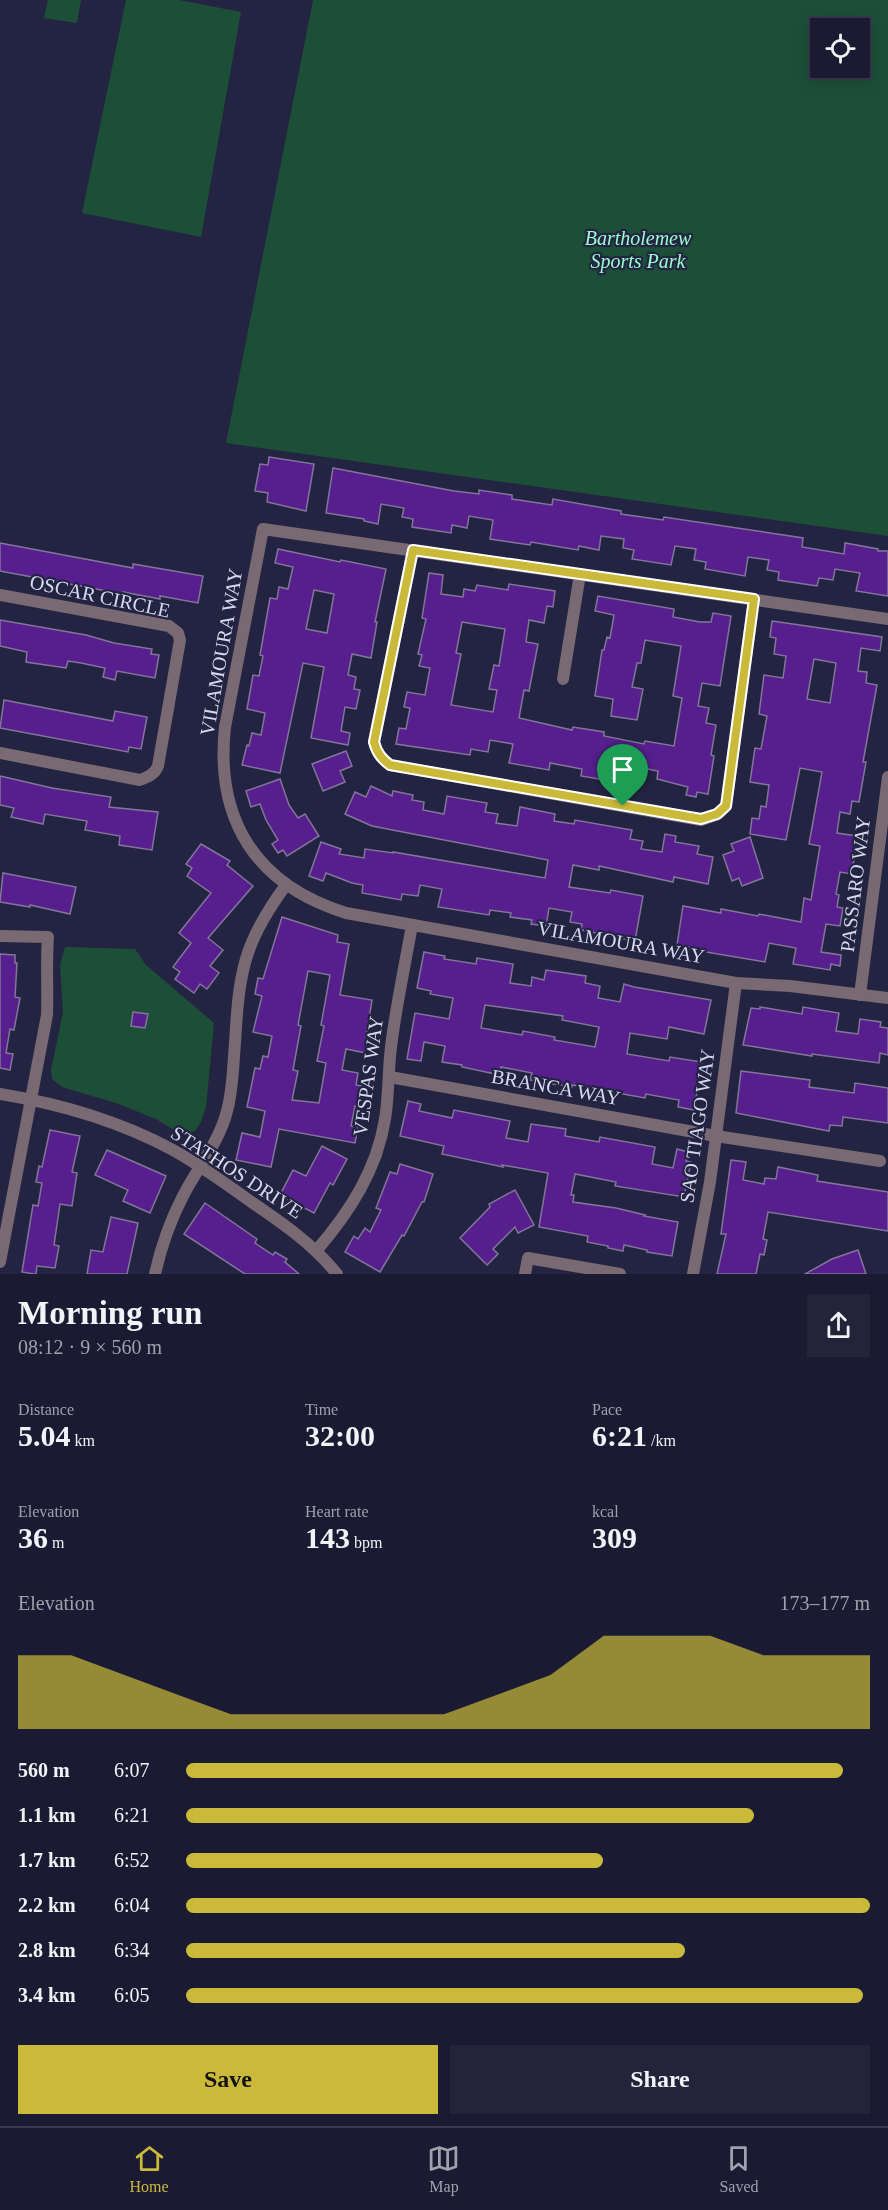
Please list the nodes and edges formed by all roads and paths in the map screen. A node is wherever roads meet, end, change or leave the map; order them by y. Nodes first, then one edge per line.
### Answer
1 (413, 550) junction
2 (580, 574) junction
3 (0, 595) edge
4 (754, 599) junction
5 (888, 619) edge
6 (563, 679) dead end
7 (0, 753) edge
8 (888, 777) edge
9 (286, 885) junction
10 (412, 925) junction
11 (0, 936) edge
12 (736, 983) junction
13 (860, 995) junction
14 (888, 998) edge
15 (390, 1077) junction
16 (0, 1094) edge
17 (31, 1100) junction
18 (716, 1136) junction
19 (880, 1161) dead end
20 (201, 1166) junction
21 (316, 1251) junction
22 (1, 1256) edge
23 (155, 1274) edge
24 (337, 1274) edge
25 (525, 1274) edge
26 (620, 1274) edge
27 (693, 1274) edge

1 - 2 street, VILAMOURA WAY
1 - 4 street
1 - 9 street, VILAMOURA WAY
2 - 4 street, VILAMOURA WAY
2 - 6 street
3 - 7 street, OSCAR CIRCLE
4 - 5 street, VILAMOURA WAY
8 - 13 street, PASSARO WAY
9 - 10 street, VILAMOURA WAY
9 - 20 street
10 - 12 street, VILAMOURA WAY
10 - 15 street, VESPAS WAY
11 - 17 street
12 - 13 street, VILAMOURA WAY
12 - 18 street, SAO TIAGO WAY
13 - 14 street, VILAMOURA WAY
15 - 18 street, BRANCA WAY
15 - 21 street, VESPAS WAY
16 - 17 street, STATHOS DRIVE
17 - 20 street, STATHOS DRIVE
17 - 22 street
18 - 19 street, BRANCA WAY
18 - 27 street, SAO TIAGO WAY
20 - 21 street, STATHOS DRIVE
20 - 23 street
21 - 24 street, STATHOS DRIVE
25 - 26 street

